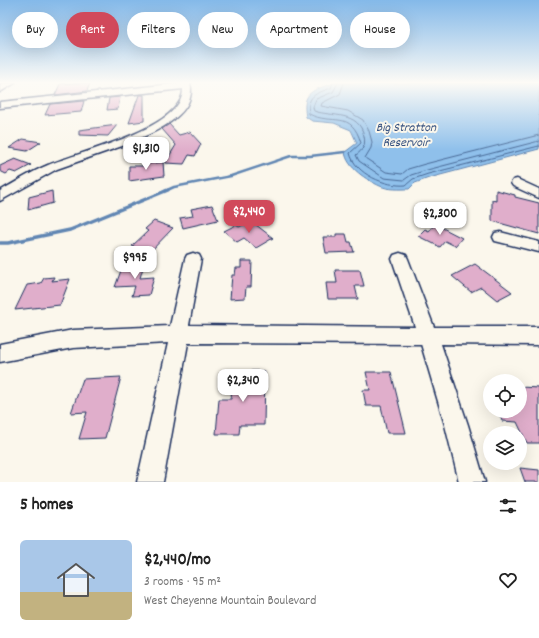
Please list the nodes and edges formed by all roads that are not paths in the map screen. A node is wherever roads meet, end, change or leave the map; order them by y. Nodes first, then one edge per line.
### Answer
1 (180, 105) edge
2 (126, 141) junction
3 (141, 150) dead end
4 (517, 183) dead end
5 (539, 194) edge
6 (0, 197) edge
7 (500, 237) dead end
8 (539, 247) edge
9 (193, 259) dead end
10 (400, 260) dead end
11 (179, 334) junction
12 (428, 335) junction
13 (539, 336) edge
14 (0, 353) edge
15 (150, 482) edge
16 (472, 482) edge

1 - 2 street
2 - 3 street
2 - 6 street
4 - 5 street
7 - 8 street
9 - 11 street
10 - 12 street
11 - 12 street
11 - 14 street
11 - 15 street
12 - 13 street
12 - 16 street

